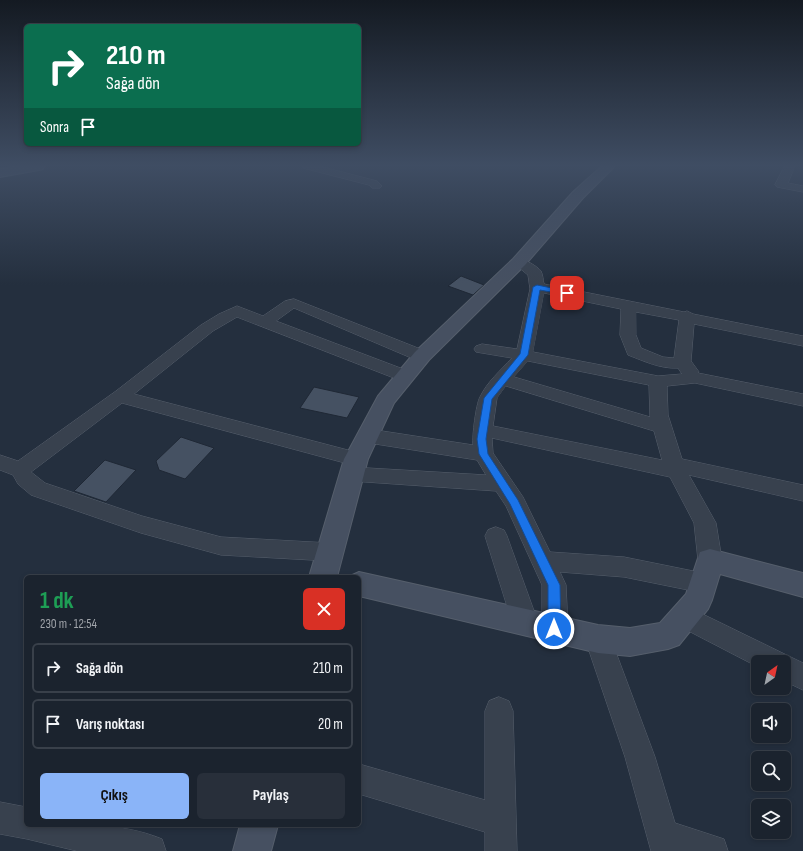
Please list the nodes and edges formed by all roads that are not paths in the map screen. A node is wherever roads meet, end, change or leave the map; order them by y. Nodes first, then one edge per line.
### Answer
1 (569, 206) edge
2 (519, 262) junction
3 (537, 287) junction
4 (629, 305) junction
5 (686, 316) junction
6 (264, 322) junction
7 (803, 341) edge
8 (482, 349) dead end
9 (524, 355) junction
10 (422, 356) junction
11 (682, 362) junction
12 (405, 376) junction
13 (696, 378) junction
14 (502, 379) junction
15 (658, 381) junction
16 (121, 396) junction
17 (803, 400) edge
18 (663, 427) junction
19 (482, 430) junction
20 (368, 436) junction
21 (483, 454) junction
22 (0, 462) edge
23 (354, 466) junction
24 (675, 467) junction
25 (20, 470) junction
26 (503, 484) junction
27 (803, 493) edge
28 (496, 536) dead end
29 (543, 561) junction
30 (326, 570) edge
31 (707, 571) junction
32 (361, 584) edge
33 (803, 585) edge
34 (684, 616) junction
35 (525, 622) junction
36 (554, 629) junction
37 (598, 639) junction
38 (760, 655) edge
39 (791, 671) edge
40 (803, 677) edge
41 (499, 711) dead end
42 (361, 780) edge
43 (0, 818) edge
44 (500, 821) junction
45 (24, 824) edge
46 (42, 827) edge
47 (258, 827) edge
48 (665, 843) edge
49 (150, 851) edge
50 (252, 851) edge
51 (501, 851) edge
52 (712, 851) edge

1 - 2 main road
2 - 3 street
2 - 10 main road
3 - 4 street
3 - 9 street
4 - 5 street
4 - 11 street
5 - 7 street
5 - 11 street
6 - 10 street
6 - 12 street
6 - 16 street
8 - 9 street
9 - 14 street
9 - 15 street
10 - 12 main road
11 - 13 street
12 - 20 main road
13 - 15 street
13 - 17 street
14 - 18 street
14 - 19 street
15 - 18 street
16 - 23 street
16 - 25 street
18 - 24 street
19 - 21 street
19 - 24 street
20 - 21 street
20 - 23 main road
21 - 26 street
22 - 25 street
23 - 26 street
23 - 30 main road
24 - 27 street
24 - 31 street
25 - 30 street
26 - 29 street
28 - 35 street
29 - 31 street
29 - 36 street
31 - 33 main road
31 - 34 main road
32 - 35 main road
34 - 37 main road
34 - 38 street
35 - 36 main road
36 - 37 main road
37 - 48 street
39 - 40 street
41 - 44 street
42 - 44 street
43 - 45 street
44 - 51 street
46 - 49 street
47 - 50 main road
48 - 52 street

